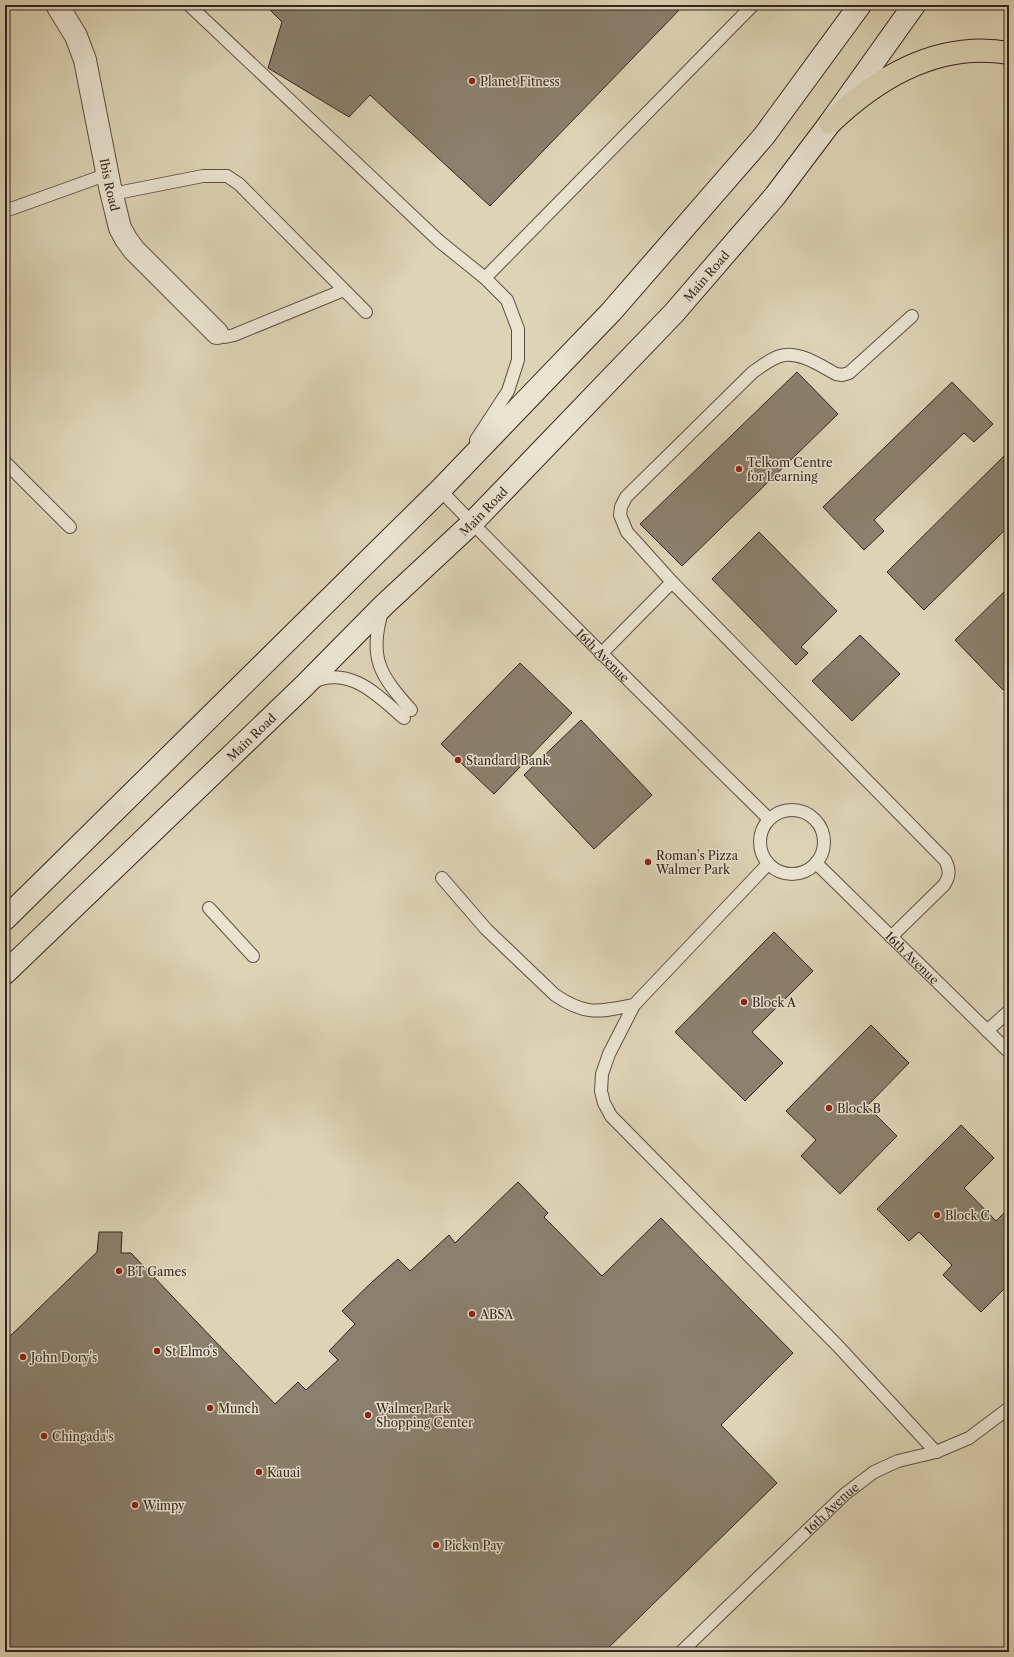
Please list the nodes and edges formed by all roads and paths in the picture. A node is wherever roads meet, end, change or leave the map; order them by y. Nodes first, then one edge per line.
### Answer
1 (57, 5) edge
2 (189, 5) edge
3 (753, 5) edge
4 (860, 5) edge
5 (914, 5) edge
6 (1009, 53) edge
7 (830, 123) junction
8 (110, 184) junction
9 (5, 211) edge
10 (485, 278) junction
11 (344, 290) junction
12 (366, 312) dead end
13 (912, 316) dead end
14 (218, 333) joint
15 (5, 462) edge
16 (440, 490) junction
17 (472, 522) junction
18 (70, 527) dead end
19 (672, 582) junction
20 (384, 606) junction
21 (601, 654) junction
22 (304, 686) junction
23 (769, 819) junction
24 (816, 863) junction
25 (768, 864) junction
26 (442, 878) dead end
27 (208, 908) dead end
28 (5, 919) edge
29 (891, 937) junction
30 (253, 956) dead end
31 (5, 973) edge
32 (634, 1005) junction
33 (1009, 1011) edge
34 (987, 1031) junction
35 (1009, 1052) edge
36 (1009, 1408) edge
37 (936, 1452) junction
38 (681, 1652) edge

1 - 8 main road, Ibis Road
2 - 10 lane
3 - 10 lane
4 - 16 main road
5 - 7 main road, Main Road
6 - 7 main road
7 - 17 main road, Main Road
8 - 9 lane
8 - 11 lane
8 - 14 main road, Ibis Road
10 - 16 lane
11 - 12 lane
11 - 14 lane
13 - 19 lane
15 - 18 lane
16 - 17 lane, 16th Avenue
16 - 28 main road
17 - 20 main road, Main Road
17 - 21 lane, 16th Avenue
19 - 21 lane
19 - 29 lane
20 - 22 main road, Main Road
20 - 22 lane
21 - 23 lane, 16th Avenue
22 - 31 main road, Main Road
23 - 24 lane
23 - 25 lane
24 - 25 lane
24 - 29 lane, 16th Avenue
25 - 32 lane
26 - 32 lane
27 - 30 lane
29 - 34 lane, 16th Avenue
32 - 37 lane
33 - 34 lane
34 - 35 lane, 16th Avenue
36 - 37 lane, 16th Avenue
37 - 38 lane, 16th Avenue

